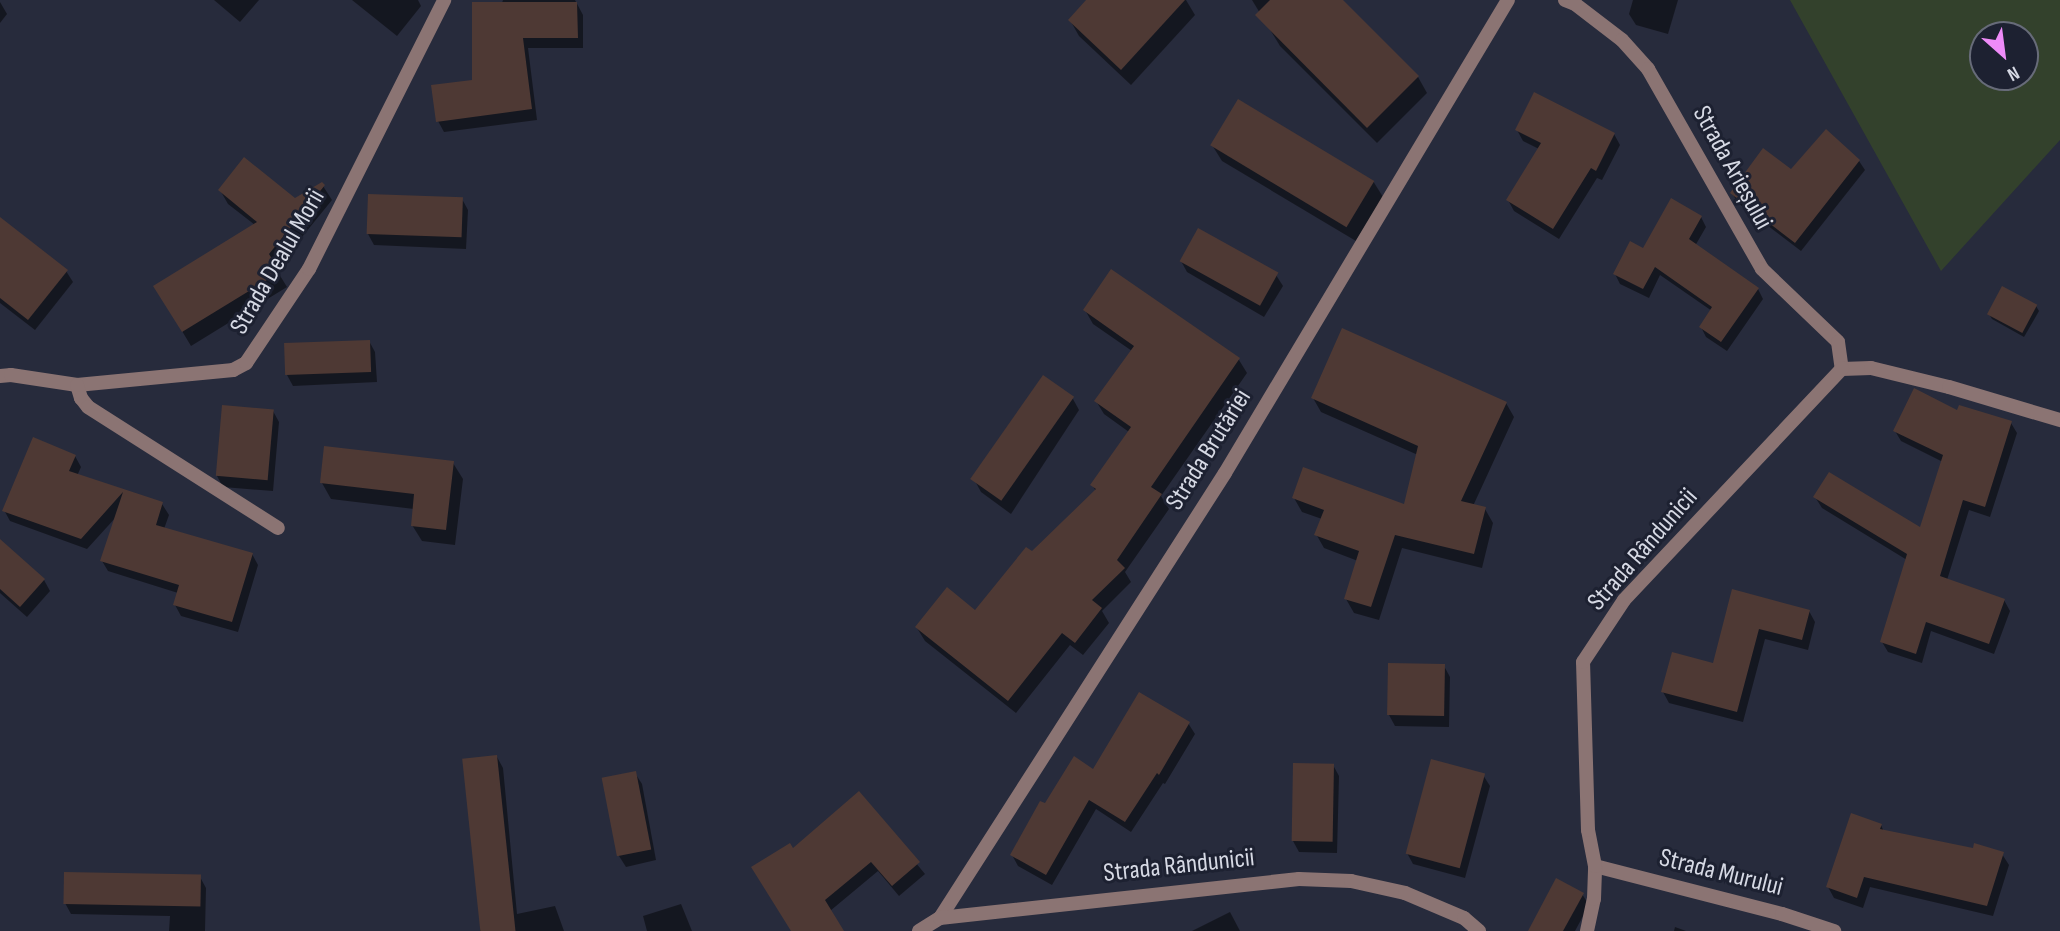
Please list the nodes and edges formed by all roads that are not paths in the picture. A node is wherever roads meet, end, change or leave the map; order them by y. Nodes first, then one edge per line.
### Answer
1 (444, 0) edge
2 (1508, 0) edge
3 (1565, 0) edge
4 (1842, 369) junction
5 (0, 376) edge
6 (78, 384) junction
7 (2060, 420) edge
8 (278, 527) dead end
9 (1595, 866) junction
10 (940, 918) junction
11 (919, 931) edge
12 (1479, 931) edge
13 (1587, 931) edge
14 (1834, 931) edge

1 - 6 street, Strada Dealul Morii
2 - 10 street, Strada Brutăriei
3 - 4 street, Strada Arieșului
4 - 7 street
4 - 9 street, Strada Rândunicii
5 - 6 street, Strada Dealul Morii
6 - 8 street
9 - 13 street, Strada Rândunicii
9 - 14 street, Strada Murului
10 - 11 street, Strada Rândunicii
10 - 12 street, Strada Rândunicii

